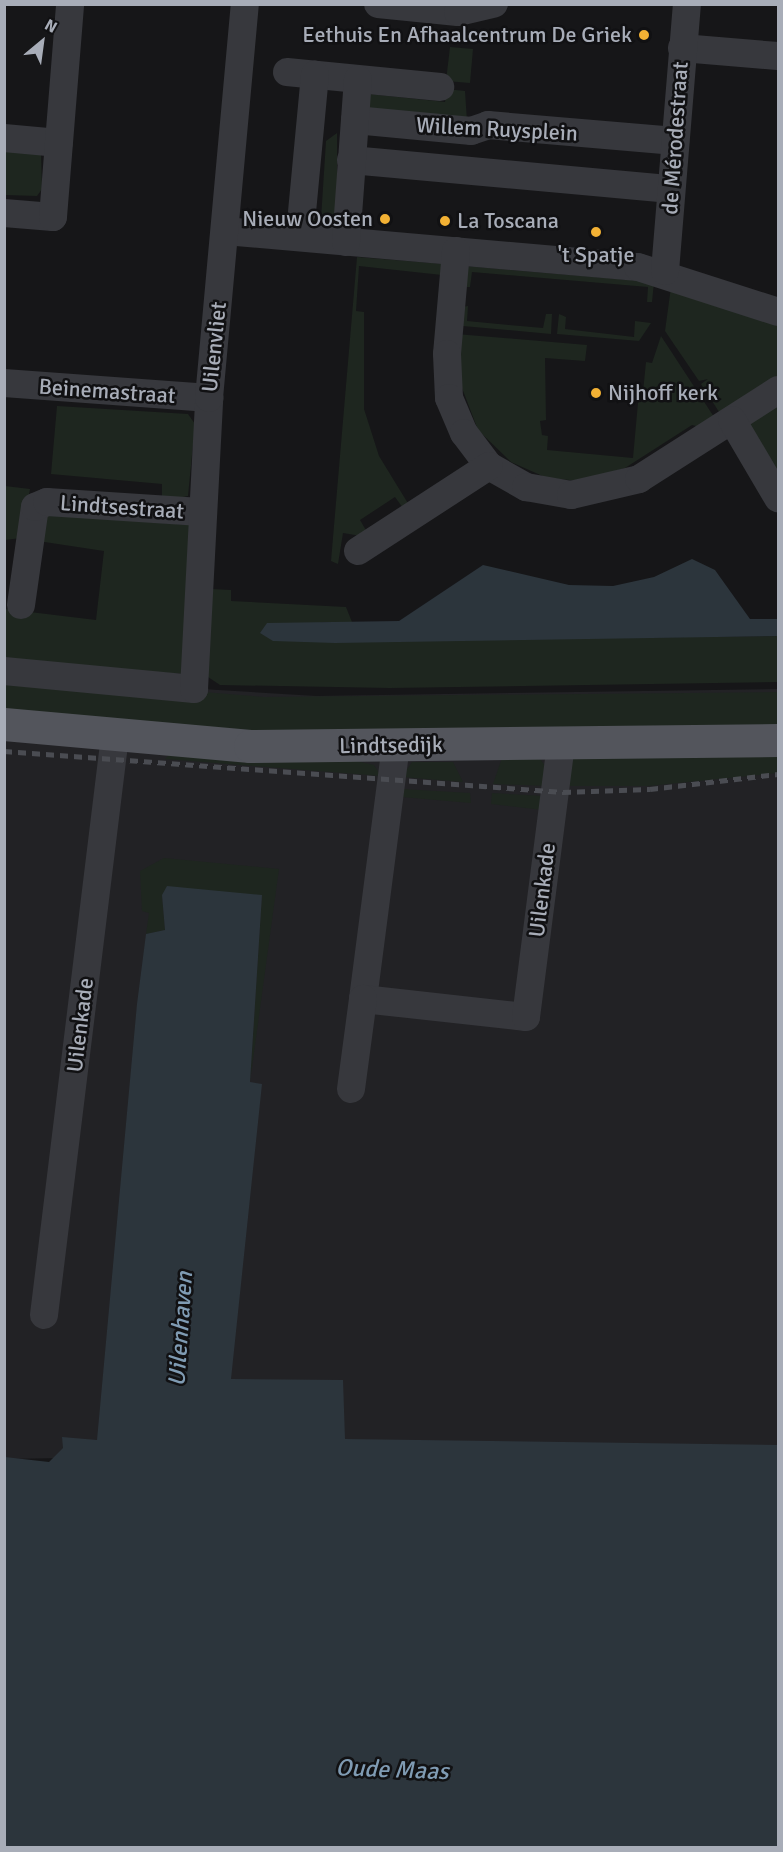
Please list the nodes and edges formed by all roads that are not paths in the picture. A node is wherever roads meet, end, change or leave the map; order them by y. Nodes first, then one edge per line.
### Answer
1 (70, 4) edge
2 (245, 4) edge
3 (378, 4) edge
4 (494, 4) edge
5 (687, 4) edge
6 (682, 48) junction
7 (778, 56) edge
8 (287, 72) dead end
9 (315, 75) junction
10 (358, 79) junction
11 (440, 87) dead end
12 (309, 124) junction
13 (354, 125) junction
14 (4, 138) edge
15 (675, 141) junction
16 (59, 143) junction
17 (351, 160) junction
18 (671, 189) junction
19 (302, 212) dead end
20 (4, 213) edge
21 (225, 231) junction
22 (346, 242) junction
23 (456, 251) junction
24 (665, 271) junction
25 (778, 312) edge
26 (4, 383) edge
27 (778, 390) edge
28 (209, 398) junction
29 (732, 420) junction
30 (489, 465) junction
31 (778, 498) edge
32 (201, 512) junction
33 (358, 551) dead end
34 (21, 605) dead end
35 (4, 671) edge
36 (4, 724) edge
37 (115, 736) junction
38 (778, 740) edge
39 (561, 742) junction
40 (396, 745) junction
41 (363, 999) junction
42 (351, 1089) dead end
43 (45, 1314) dead end

1 - 16 street
2 - 21 street, Uilenvliet
3 - 4 street
5 - 6 street, de Mérodestraat
6 - 7 street
6 - 15 street, de Mérodestraat
8 - 9 street, Willem Ruysplein
9 - 10 street, Willem Ruysplein
9 - 12 street
10 - 11 street, Willem Ruysplein
10 - 13 street
12 - 13 street, Willem Ruysplein
12 - 19 street
13 - 15 street, Willem Ruysplein
13 - 17 street
14 - 16 street
15 - 18 street, de Mérodestraat
16 - 20 street
17 - 18 street, Willem Ruysplein
17 - 22 street
18 - 24 street, de Mérodestraat
21 - 22 street
21 - 28 street, Uilenvliet
22 - 23 street
23 - 24 street
23 - 30 street
24 - 25 street
26 - 28 street, Beinemastraat
27 - 29 street
28 - 32 street, Uilenvliet
29 - 30 street
29 - 31 street
30 - 33 street
32 - 34 street, Lindtsestraat
32 - 35 street, Uilenvliet
36 - 37 main road, Lindtsedijk
37 - 40 main road, Lindtsedijk
37 - 43 street, Uilenkade
38 - 39 main road, Lindtsedijk
39 - 40 main road, Lindtsedijk
39 - 41 street, Uilenkade
40 - 41 street
41 - 42 street

